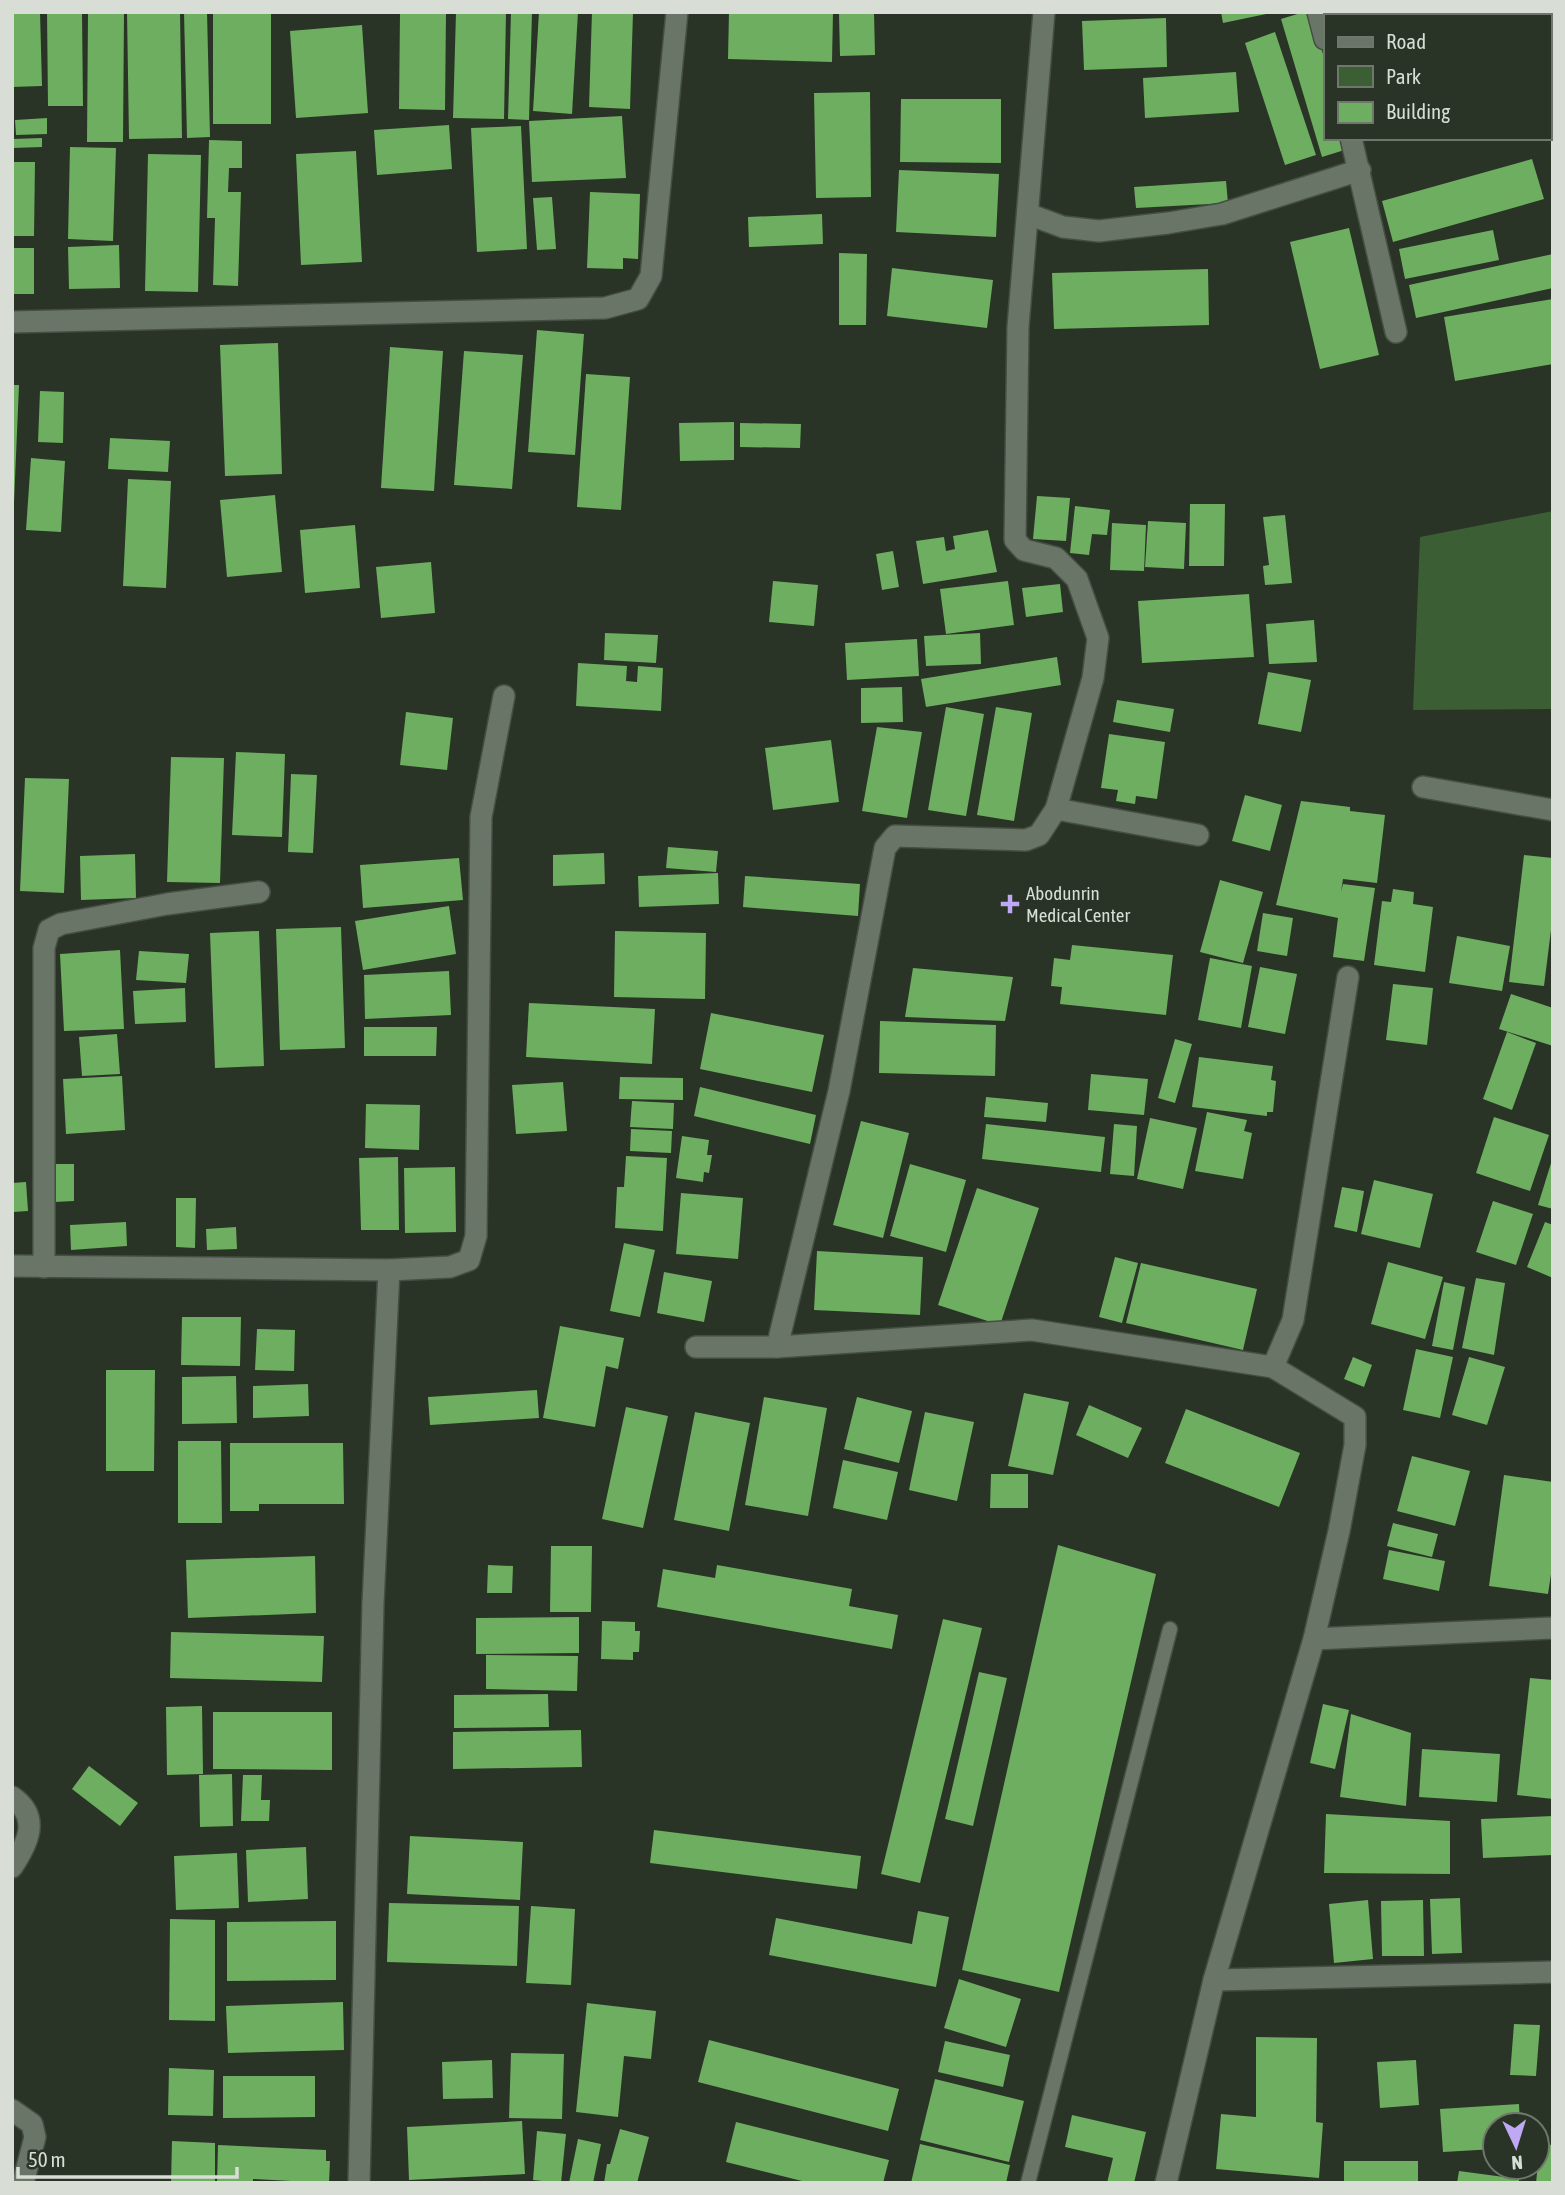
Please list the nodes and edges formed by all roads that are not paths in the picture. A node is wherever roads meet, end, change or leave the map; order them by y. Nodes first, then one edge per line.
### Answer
1 (677, 12) edge
2 (1044, 12) edge
3 (1318, 12) edge
4 (1324, 35) edge
5 (1352, 140) edge
6 (1360, 170) junction
7 (1028, 214) junction
8 (12, 322) edge
9 (1396, 332) dead end
10 (504, 696) dead end
11 (1423, 787) dead end
12 (1056, 809) junction
13 (1553, 810) edge
14 (1198, 835) dead end
15 (259, 892) dead end
16 (1348, 976) dead end
17 (12, 1266) edge
18 (44, 1267) junction
19 (389, 1270) junction
20 (696, 1347) dead end
21 (777, 1347) junction
22 (1273, 1367) junction
23 (1553, 1628) edge
24 (1170, 1629) dead end
25 (1314, 1639) junction
26 (12, 1797) edge
27 (12, 1867) edge
28 (1553, 1972) edge
29 (1214, 1980) junction
30 (12, 2110) edge
31 (23, 2183) edge
32 (359, 2183) edge
33 (1028, 2183) edge
34 (1166, 2183) edge

1 - 8 street
2 - 7 street
3 - 4 street
5 - 6 street
6 - 7 street
6 - 9 street
7 - 12 street
10 - 19 street
11 - 13 street
12 - 14 street
12 - 21 street
15 - 18 street
16 - 22 street
17 - 18 street
18 - 19 street
19 - 32 street
20 - 21 street
21 - 22 street
22 - 25 street
23 - 25 street
24 - 33 lane
25 - 29 street
26 - 27 street
28 - 29 street
29 - 34 street
30 - 31 street

